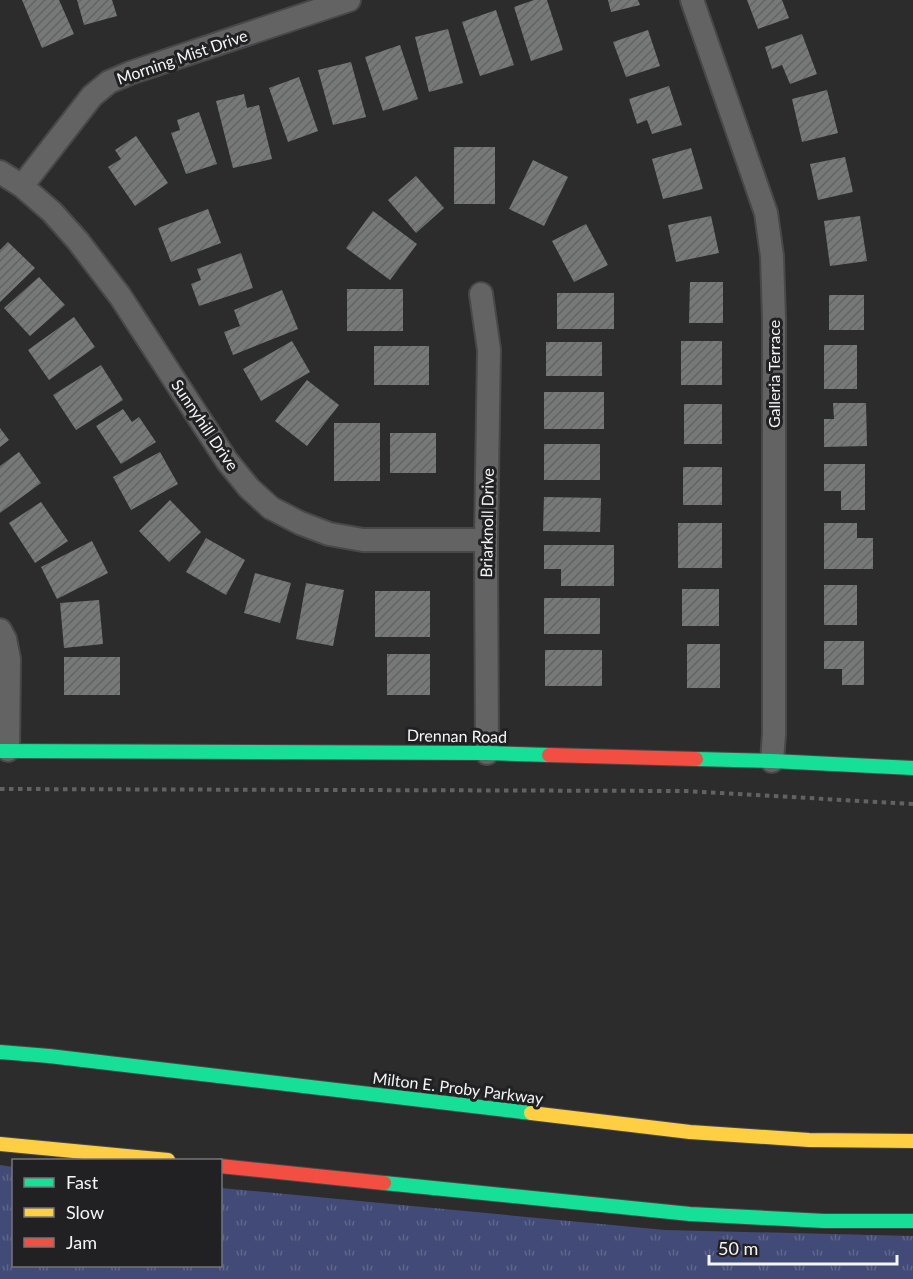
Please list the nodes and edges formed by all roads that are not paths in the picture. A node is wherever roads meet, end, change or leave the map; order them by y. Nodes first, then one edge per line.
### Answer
1 (349, 0) edge
2 (692, 0) edge
3 (0, 172) edge
4 (22, 186) junction
5 (481, 294) dead end
6 (486, 540) junction
7 (0, 630) edge
8 (4, 751) edge
9 (487, 753) junction
10 (772, 761) junction
11 (913, 768) edge
12 (0, 1052) edge
13 (913, 1141) edge
14 (0, 1144) edge
15 (148, 1159) edge
16 (222, 1166) edge
17 (913, 1221) edge

1 - 4 street, Morning Mist Drive
2 - 10 street, Galleria Terrace
3 - 4 street, Sunnyhill Drive
4 - 6 street, Sunnyhill Drive
5 - 6 street, Briarknoll Drive
6 - 9 street, Briarknoll Drive
7 - 8 street
8 - 9 main road, Drennan Road
9 - 10 main road, Drennan Road
10 - 11 main road, Drennan Road
12 - 13 main road, Milton E. Proby Parkway
14 - 15 main road
16 - 17 main road

